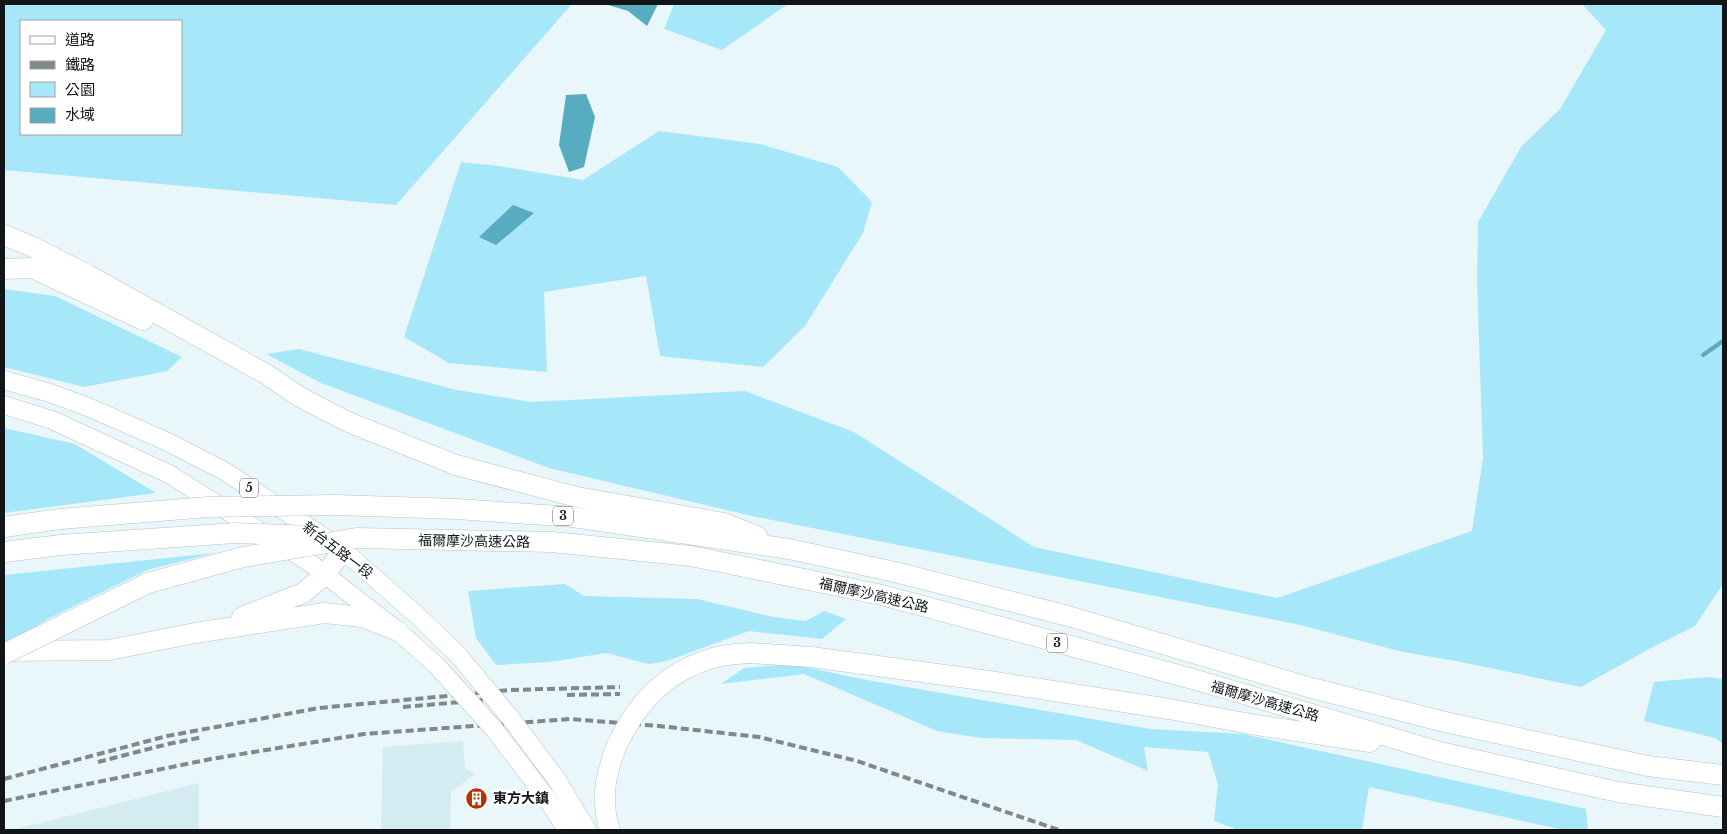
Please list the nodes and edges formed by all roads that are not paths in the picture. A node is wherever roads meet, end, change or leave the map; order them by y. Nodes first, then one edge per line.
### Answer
1 (4, 235) edge
2 (4, 269) edge
3 (4, 380) edge
4 (300, 397) junction
5 (4, 405) edge
6 (4, 527) edge
7 (350, 544) junction
8 (789, 549) junction
9 (4, 552) edge
10 (325, 575) junction
11 (398, 631) junction
12 (195, 633) junction
13 (4, 653) edge
14 (1440, 752) junction
15 (1723, 775) edge
16 (1723, 807) edge
17 (567, 830) edge
18 (587, 830) edge
19 (610, 830) edge

1 - 4 highway
2 - 4 highway
3 - 7 main road, 新台五路一段 / 5
4 - 8 highway
5 - 10 main road, 新台五路一段 / 5
6 - 8 highway, 福爾摩沙高速公路 / 3, bridge
7 - 9 highway, 福爾摩沙高速公路 / 3, bridge
7 - 10 highway
7 - 13 highway, bridge
7 - 14 highway, 福爾摩沙高速公路 / 3
7 - 18 main road, 新台五路一段 / 5, bridge
8 - 15 highway, 福爾摩沙高速公路 / 3
10 - 11 main road, 新台五路一段 / 5
10 - 12 highway
11 - 12 highway
11 - 17 main road, 新台五路一段 / 5, bridge
12 - 13 highway
14 - 16 highway, 福爾摩沙高速公路 / 3
14 - 19 highway, bridge

